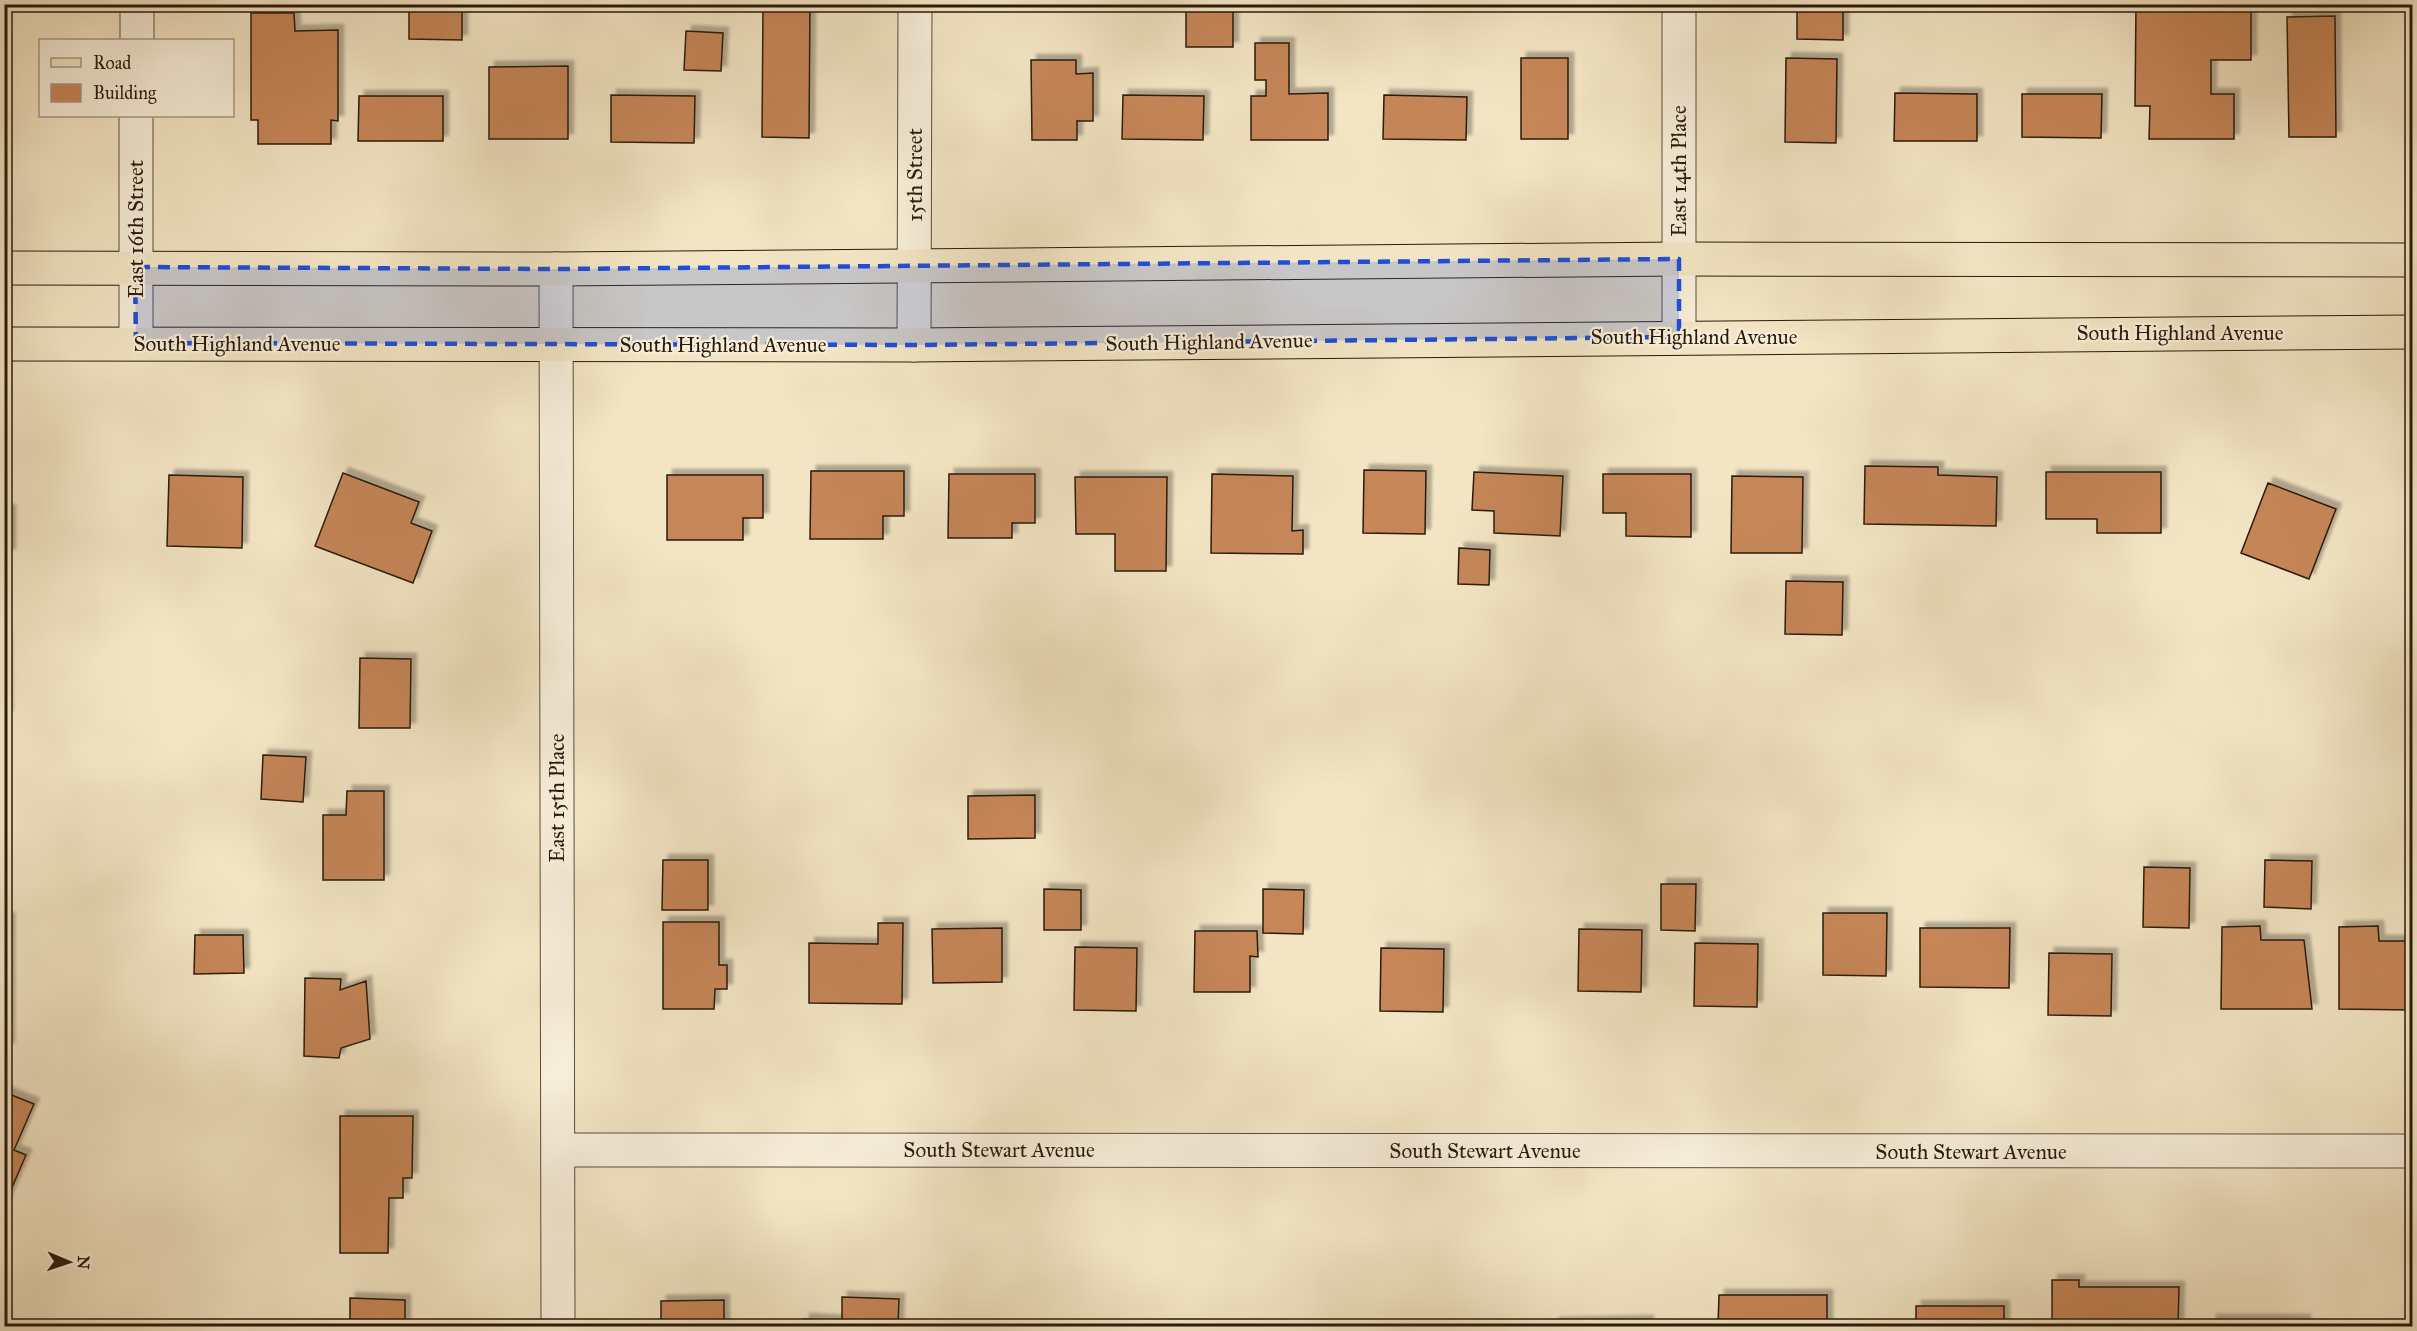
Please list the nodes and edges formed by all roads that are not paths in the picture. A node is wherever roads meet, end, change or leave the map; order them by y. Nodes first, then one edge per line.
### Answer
1 (137, 4) edge
2 (915, 4) edge
3 (1679, 4) edge
4 (137, 39) edge
5 (136, 117) edge
6 (1679, 259) junction
7 (2412, 260) edge
8 (915, 266) junction
9 (135, 267) junction
10 (4, 268) edge
11 (556, 269) junction
12 (2412, 332) edge
13 (1679, 337) junction
14 (136, 343) junction
15 (4, 344) edge
16 (555, 345) junction
17 (914, 345) junction
18 (558, 1150) junction
19 (2412, 1151) edge
20 (558, 1326) edge

1 - 4 street
2 - 8 street, 15th Street
3 - 6 street, East 14th Place
5 - 9 street, East 16th Street
6 - 7 main road
6 - 8 main road
6 - 13 street, East 14th Place
8 - 11 main road
8 - 17 street, 15th Street
9 - 10 main road
9 - 11 main road
9 - 14 street, East 16th Street
11 - 16 street, East 15th Place
12 - 13 main road, South Highland Avenue
13 - 17 main road, South Highland Avenue
14 - 15 main road, South Highland Avenue
14 - 16 main road, South Highland Avenue
16 - 17 main road, South Highland Avenue
16 - 18 street, East 15th Place
18 - 19 street, South Stewart Avenue
18 - 20 street, East 15th Place

